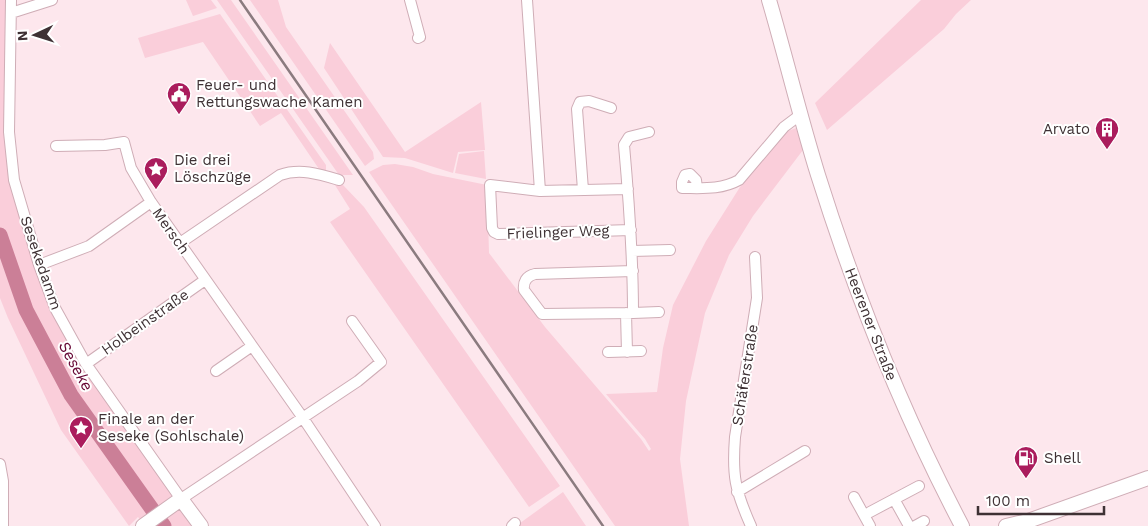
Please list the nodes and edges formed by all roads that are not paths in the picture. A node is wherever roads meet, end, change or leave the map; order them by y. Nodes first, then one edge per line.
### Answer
1 (11, 0) edge
2 (52, 0) edge
3 (410, 0) edge
4 (527, 0) edge
5 (769, 0) edge
6 (11, 13) junction
7 (418, 38) dead end
8 (611, 108) dead end
9 (800, 115) junction
10 (649, 132) dead end
11 (56, 146) dead end
12 (338, 180) dead end
13 (697, 188) dead end
14 (628, 189) junction
15 (540, 190) junction
16 (583, 190) junction
17 (151, 202) junction
18 (631, 230) junction
19 (180, 242) junction
20 (670, 250) dead end
21 (632, 251) junction
22 (755, 257) dead end
23 (39, 265) junction
24 (633, 271) junction
25 (205, 280) junction
26 (659, 312) dead end
27 (630, 313) junction
28 (352, 321) dead end
29 (252, 346) junction
30 (640, 351) dead end
31 (608, 352) dead end
32 (627, 352) junction
33 (86, 364) junction
34 (216, 371) dead end
35 (303, 418) junction
36 (805, 451) dead end
37 (0, 464) edge
38 (1148, 478) edge
39 (919, 486) dead end
40 (737, 492) junction
41 (854, 497) dead end
42 (181, 499) junction
43 (894, 499) junction
44 (870, 512) dead end
45 (1025, 524) edge
46 (145, 525) edge
47 (3, 526) edge
48 (201, 526) edge
49 (375, 526) edge
50 (751, 526) edge
51 (870, 526) edge
52 (909, 526) edge
53 (962, 526) edge
54 (1006, 526) edge

1 - 6 street, Sesekedamm
2 - 6 street
3 - 7 street
4 - 15 street
5 - 9 main road, Heerener Straße
6 - 23 street, Sesekedamm
8 - 16 street
9 - 13 street
9 - 53 main road, Heerener Straße
10 - 14 street, Frielinger Weg
11 - 17 street, Mersch
12 - 19 street
14 - 16 street, Frielinger Weg
14 - 18 street, Frielinger Weg
15 - 16 street, Frielinger Weg
15 - 18 street, Frielinger Weg
17 - 19 street, Mersch
17 - 23 street
18 - 21 street, Frielinger Weg
19 - 25 street, Mersch
20 - 21 street
21 - 24 street, Frielinger Weg
22 - 40 street, Schäferstraße
23 - 33 street, Sesekedamm
24 - 27 street, Frielinger Weg
24 - 27 street
25 - 29 street, Mersch
25 - 33 street, Holbeinstraße
26 - 27 street
27 - 32 street, Frielinger Weg
28 - 35 street
29 - 34 street
29 - 35 street, Mersch
30 - 32 street
31 - 32 street
33 - 42 street, Sesekedamm
35 - 42 street
35 - 49 street, Mersch
36 - 40 street
37 - 47 street
38 - 45 main road
39 - 43 street
40 - 50 street, Schäferstraße
41 - 51 street
42 - 46 main road
42 - 48 main road, Sesekedamm
43 - 44 street
43 - 52 street
45 - 54 main road

